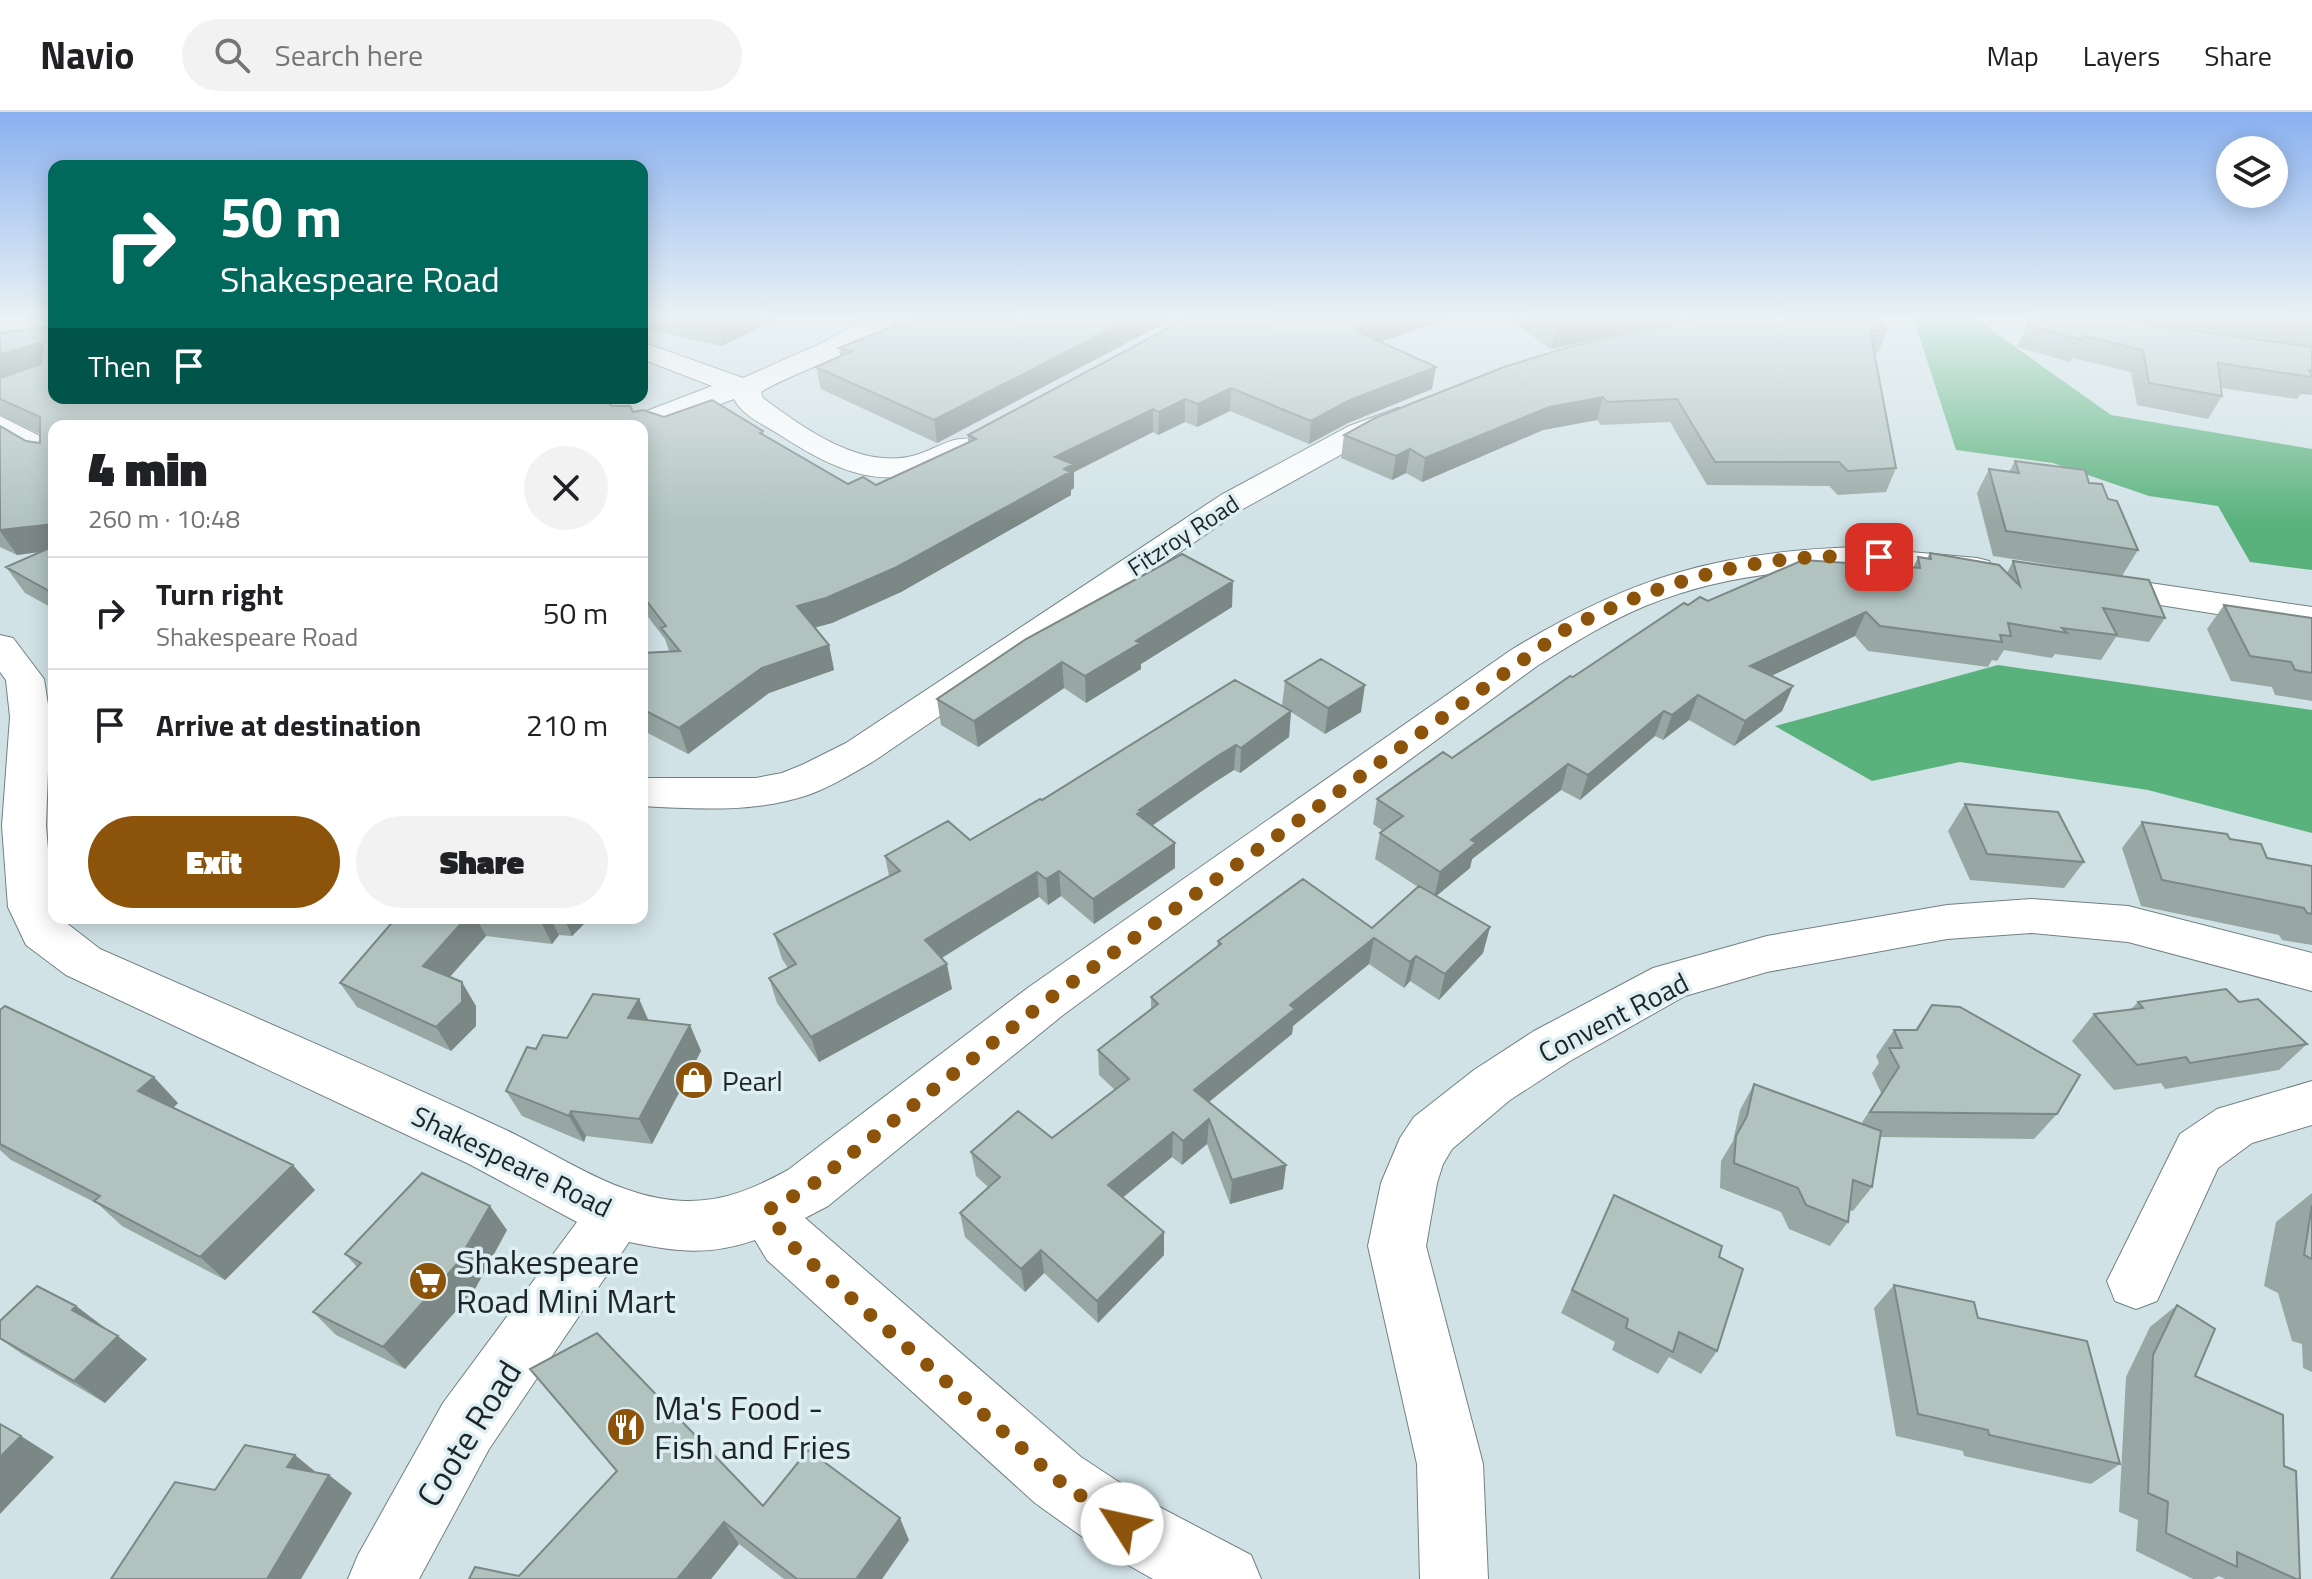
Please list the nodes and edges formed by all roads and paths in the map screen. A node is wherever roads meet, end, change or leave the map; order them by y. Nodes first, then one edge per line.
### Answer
1 (737, 385) edge
2 (752, 385) edge
3 (746, 389) junction
4 (1428, 405) edge
5 (648, 420) edge
6 (0, 425) edge
7 (991, 433) edge
8 (48, 452) edge
9 (2019, 574) edge
10 (2065, 581) edge
11 (2312, 618) edge
12 (0, 646) edge
13 (648, 792) edge
14 (26, 825) edge
15 (2312, 972) edge
16 (2312, 1103) edge
17 (768, 1210) junction
18 (616, 1214) junction
19 (2136, 1281) dead end
20 (382, 1579) edge
21 (1227, 1579) edge
22 (1454, 1579) edge

1 - 3 street
2 - 3 street
3 - 5 street
3 - 7 street
4 - 13 street, Fitzroy Road
6 - 8 street
9 - 17 street, Shakespeare Road
10 - 11 street
12 - 14 street, Shakespeare Road
14 - 18 street, Shakespeare Road
15 - 22 street, Convent Road
16 - 19 street
17 - 18 street, Shakespeare Road
17 - 21 street
18 - 20 street, Coote Road

